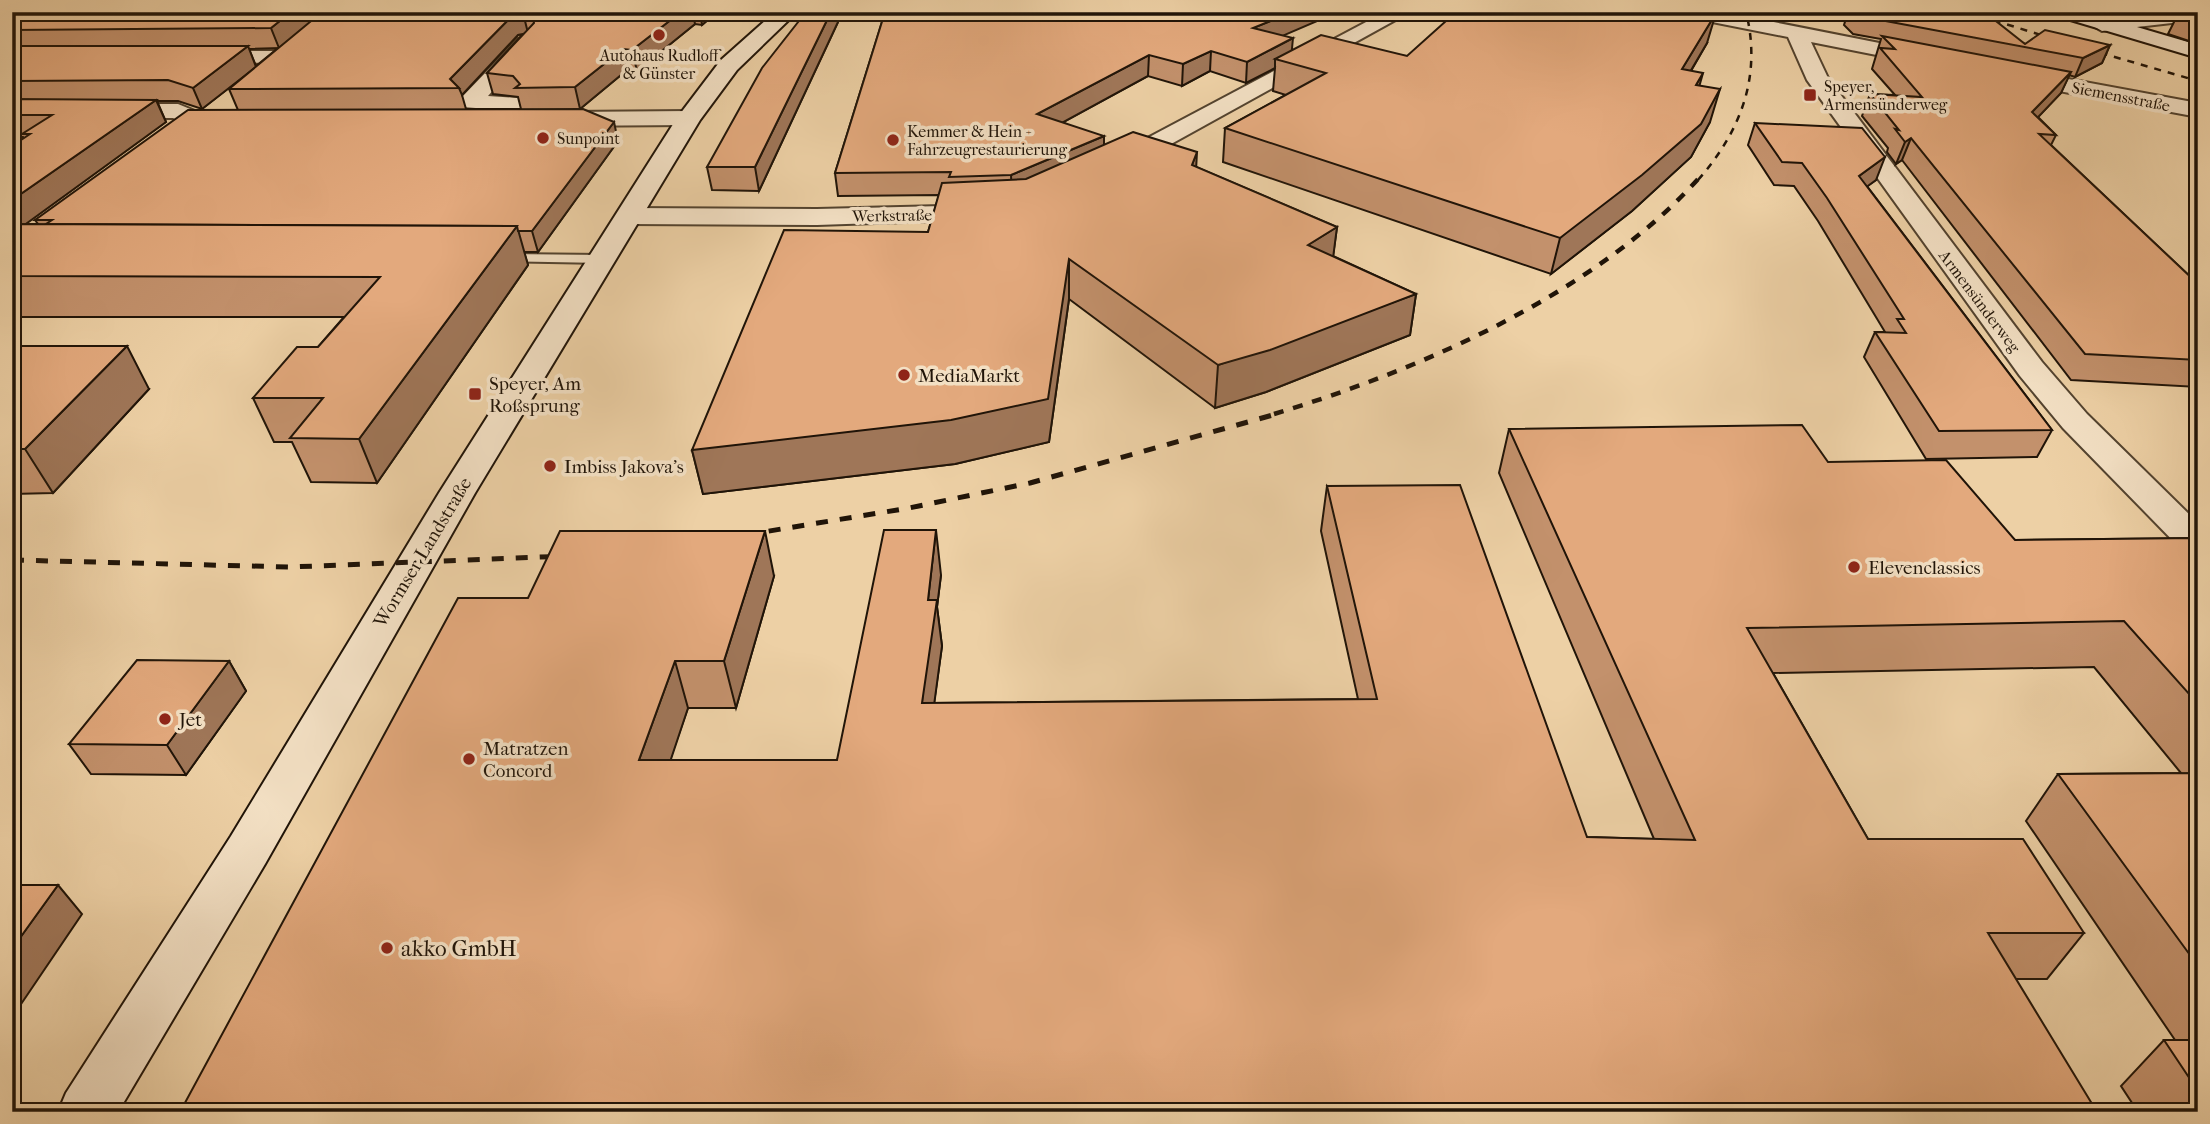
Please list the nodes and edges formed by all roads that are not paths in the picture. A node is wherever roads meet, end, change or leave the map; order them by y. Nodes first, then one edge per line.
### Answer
1 (339, 12) edge
2 (787, 12) edge
3 (1400, 12) edge
4 (1692, 12) edge
5 (2064, 12) edge
6 (230, 13) edge
7 (2195, 15) edge
8 (1824, 16) dead end
9 (2102, 25) junction
10 (1797, 32) junction
11 (527, 41) edge
12 (2198, 52) edge
13 (176, 57) edge
14 (286, 57) junction
15 (1951, 64) edge
16 (1987, 71) edge
17 (257, 80) edge
18 (237, 96) edge
19 (2198, 110) edge
20 (12, 111) edge
21 (689, 118) junction
22 (199, 119) junction
23 (455, 119) edge
24 (552, 119) junction
25 (249, 120) edge
26 (167, 135) edge
27 (1097, 175) edge
28 (1006, 211) edge
29 (629, 216) junction
30 (489, 258) edge
31 (603, 259) junction
32 (2198, 545) edge
33 (86, 1112) edge

1 - 6 street
1 - 14 street
2 - 21 street, Wormser Landstraße
3 - 27 street
4 - 10 street
5 - 9 street
7 - 9 street
8 - 10 street
9 - 12 street
10 - 15 street
10 - 32 street, Armensünderweg
11 - 24 street
13 - 14 street
14 - 17 street
16 - 19 street, Siemensstraße
18 - 22 street
20 - 22 street
21 - 24 street
21 - 29 street, Wormser Landstraße
22 - 25 street
22 - 26 street
23 - 24 street
28 - 29 street, Werkstraße
29 - 31 street, Wormser Landstraße
30 - 31 lane
31 - 33 street, Wormser Landstraße

